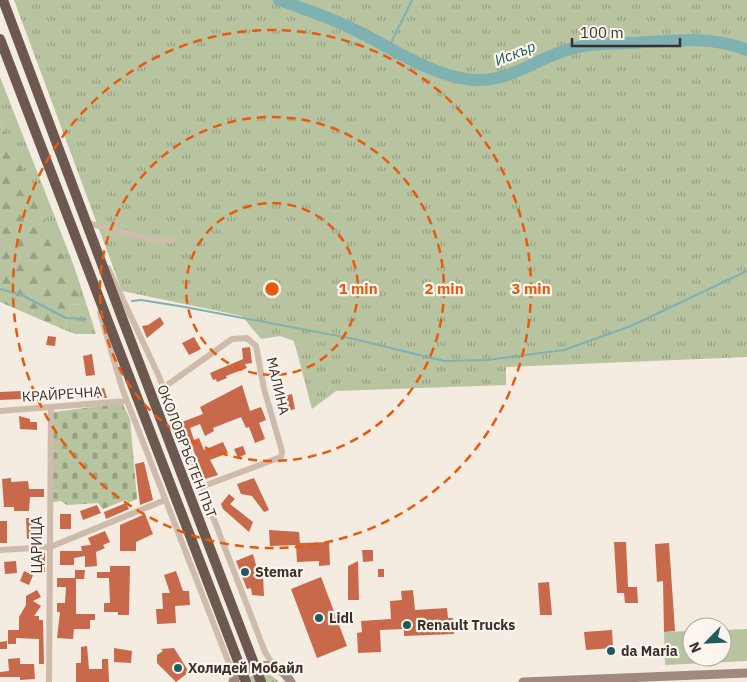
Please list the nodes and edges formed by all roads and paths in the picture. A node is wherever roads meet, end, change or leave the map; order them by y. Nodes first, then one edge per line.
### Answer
1 (4, 0) edge
2 (0, 39) edge
3 (89, 226) junction
4 (173, 240) dead end
5 (86, 264) junction
6 (163, 388) junction
7 (127, 402) junction
8 (51, 407) junction
9 (0, 410) edge
10 (201, 487) junction
11 (165, 500) junction
12 (50, 547) junction
13 (0, 550) edge
14 (275, 668) junction
15 (747, 673) edge
16 (49, 682) edge
17 (233, 682) edge
18 (246, 682) edge
19 (261, 682) edge
20 (291, 682) edge
21 (523, 682) edge

1 - 3 highway, ОКОЛОВРЪСТЕН ПЪТ
2 - 5 highway, ОКОЛОВРЪСТЕН ПЪТ
3 - 4 street
3 - 6 street, ОКОЛОВРЪСТЕН ПЪТ
3 - 19 highway, ОКОЛОВРЪСТЕН ПЪТ
5 - 7 street, ОКОЛОВРЪСТЕН ПЪТ
5 - 18 highway, ОКОЛОВРЪСТЕН ПЪТ
6 - 10 street, ОКОЛОВРЪСТЕН ПЪТ
6 - 10 street, МАЛИНА
7 - 8 street, КРАЙРЕЧНА
7 - 11 street, ОКОЛОВРЪСТЕН ПЪТ
8 - 9 street, КРАЙРЕЧНА
8 - 12 street, ЦАРИЦА
10 - 14 street, ОКОЛОВРЪСТЕН ПЪТ
11 - 12 street
11 - 17 street, ОКОЛОВРЪСТЕН ПЪТ
12 - 13 street
12 - 16 street, ЦАРИЦА
14 - 17 main road
14 - 20 main road
15 - 21 main road

